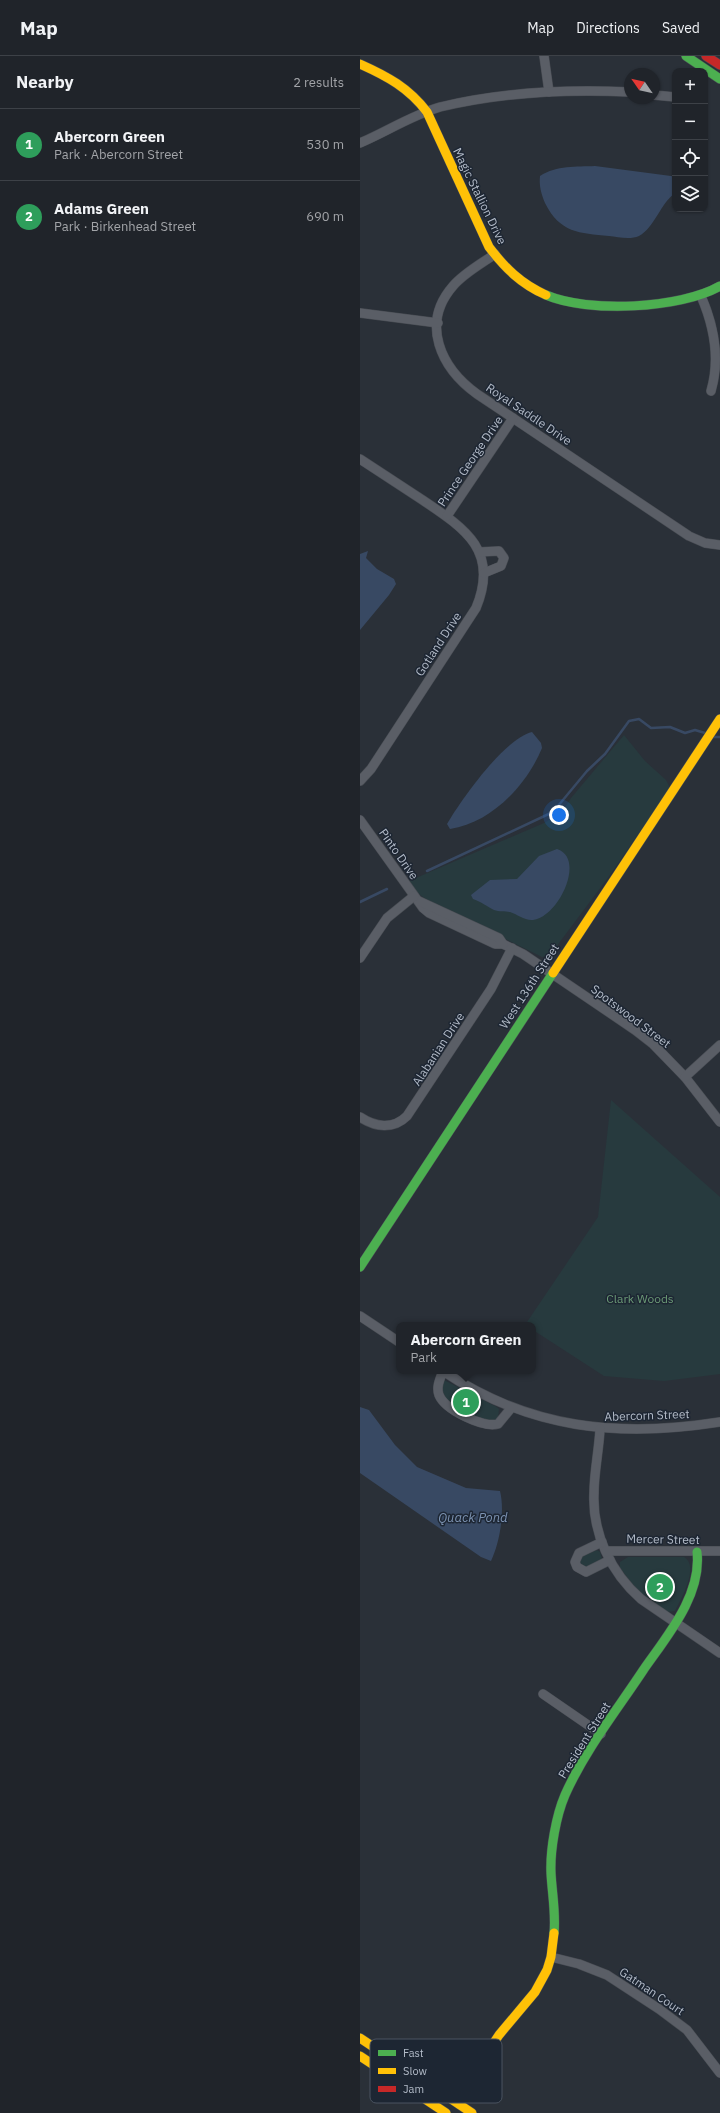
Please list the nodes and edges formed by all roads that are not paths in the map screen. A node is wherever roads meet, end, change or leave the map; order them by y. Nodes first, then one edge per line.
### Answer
1 (544, 56) edge
2 (686, 56) edge
3 (706, 56) edge
4 (360, 64) edge
5 (720, 65) edge
6 (720, 79) edge
7 (549, 92) junction
8 (624, 92) edge
9 (660, 96) edge
10 (672, 97) edge
11 (427, 112) junction
12 (360, 143) edge
13 (494, 254) junction
14 (720, 286) edge
15 (701, 296) junction
16 (360, 313) edge
17 (438, 323) junction
18 (712, 391) dead end
19 (513, 418) junction
20 (360, 459) edge
21 (447, 516) junction
22 (720, 545) edge
23 (478, 552) junction
24 (484, 573) junction
25 (720, 719) edge
26 (360, 781) edge
27 (360, 820) edge
28 (416, 898) junction
29 (507, 946) junction
30 (360, 958) edge
31 (552, 973) junction
32 (720, 1045) edge
33 (685, 1077) junction
34 (360, 1117) edge
35 (720, 1122) edge
36 (360, 1267) edge
37 (360, 1316) edge
38 (396, 1340) edge
39 (442, 1374) edge
40 (448, 1374) edge
41 (512, 1407) junction
42 (720, 1422) edge
43 (600, 1429) junction
44 (602, 1542) junction
45 (606, 1551) junction
46 (720, 1551) edge
47 (697, 1552) junction
48 (610, 1560) junction
49 (676, 1623) junction
50 (720, 1654) edge
51 (542, 1694) dead end
52 (601, 1734) junction
53 (551, 1957) junction
54 (360, 2038) edge
55 (496, 2039) edge
56 (370, 2045) edge
57 (360, 2056) edge
58 (370, 2063) edge
59 (720, 2073) edge
60 (429, 2103) edge
61 (447, 2103) edge
62 (459, 2104) edge
63 (442, 2112) edge
64 (472, 2113) edge

1 - 7 street
2 - 6 street
3 - 5 street
4 - 11 street, Magic Stallion Drive
7 - 8 street
7 - 11 street
9 - 10 street
11 - 12 street
11 - 13 street, Magic Stallion Drive
13 - 15 street, Magic Stallion Drive
13 - 17 street, Royal Saddle Drive
14 - 15 street, Magic Stallion Drive
15 - 18 street
16 - 17 street
17 - 19 street, Royal Saddle Drive
19 - 21 street, Prince George Drive
19 - 22 street, Royal Saddle Drive
20 - 21 street, Gotland Drive
21 - 23 street, Gotland Drive
23 - 24 street, Gotland Drive
23 - 24 street
24 - 26 street, Gotland Drive
25 - 31 street, West 136th Street
27 - 28 street, Pinto Drive
28 - 29 street, Pinto Drive
28 - 30 street
29 - 31 street, Pinto Drive
29 - 34 street, Alabanian Drive
31 - 33 street, Spotswood Street
31 - 36 street, West 136th Street
32 - 33 street
33 - 35 street, Spotswood Street
37 - 38 street
39 - 41 street
40 - 41 street, Abercorn Street
41 - 43 street, Abercorn Street
42 - 43 street, Abercorn Street
43 - 44 street
44 - 45 street
44 - 48 street
45 - 47 street, Mercer Street
45 - 48 street
46 - 47 street, Mercer Street
47 - 49 street, President Street
48 - 49 street
49 - 50 street
49 - 52 street, President Street
51 - 52 street
52 - 53 street, President Street
53 - 55 street, President Street
53 - 59 street, Gatman Court
54 - 56 street
57 - 58 street
60 - 63 street
61 - 63 street, President Street
62 - 64 street

